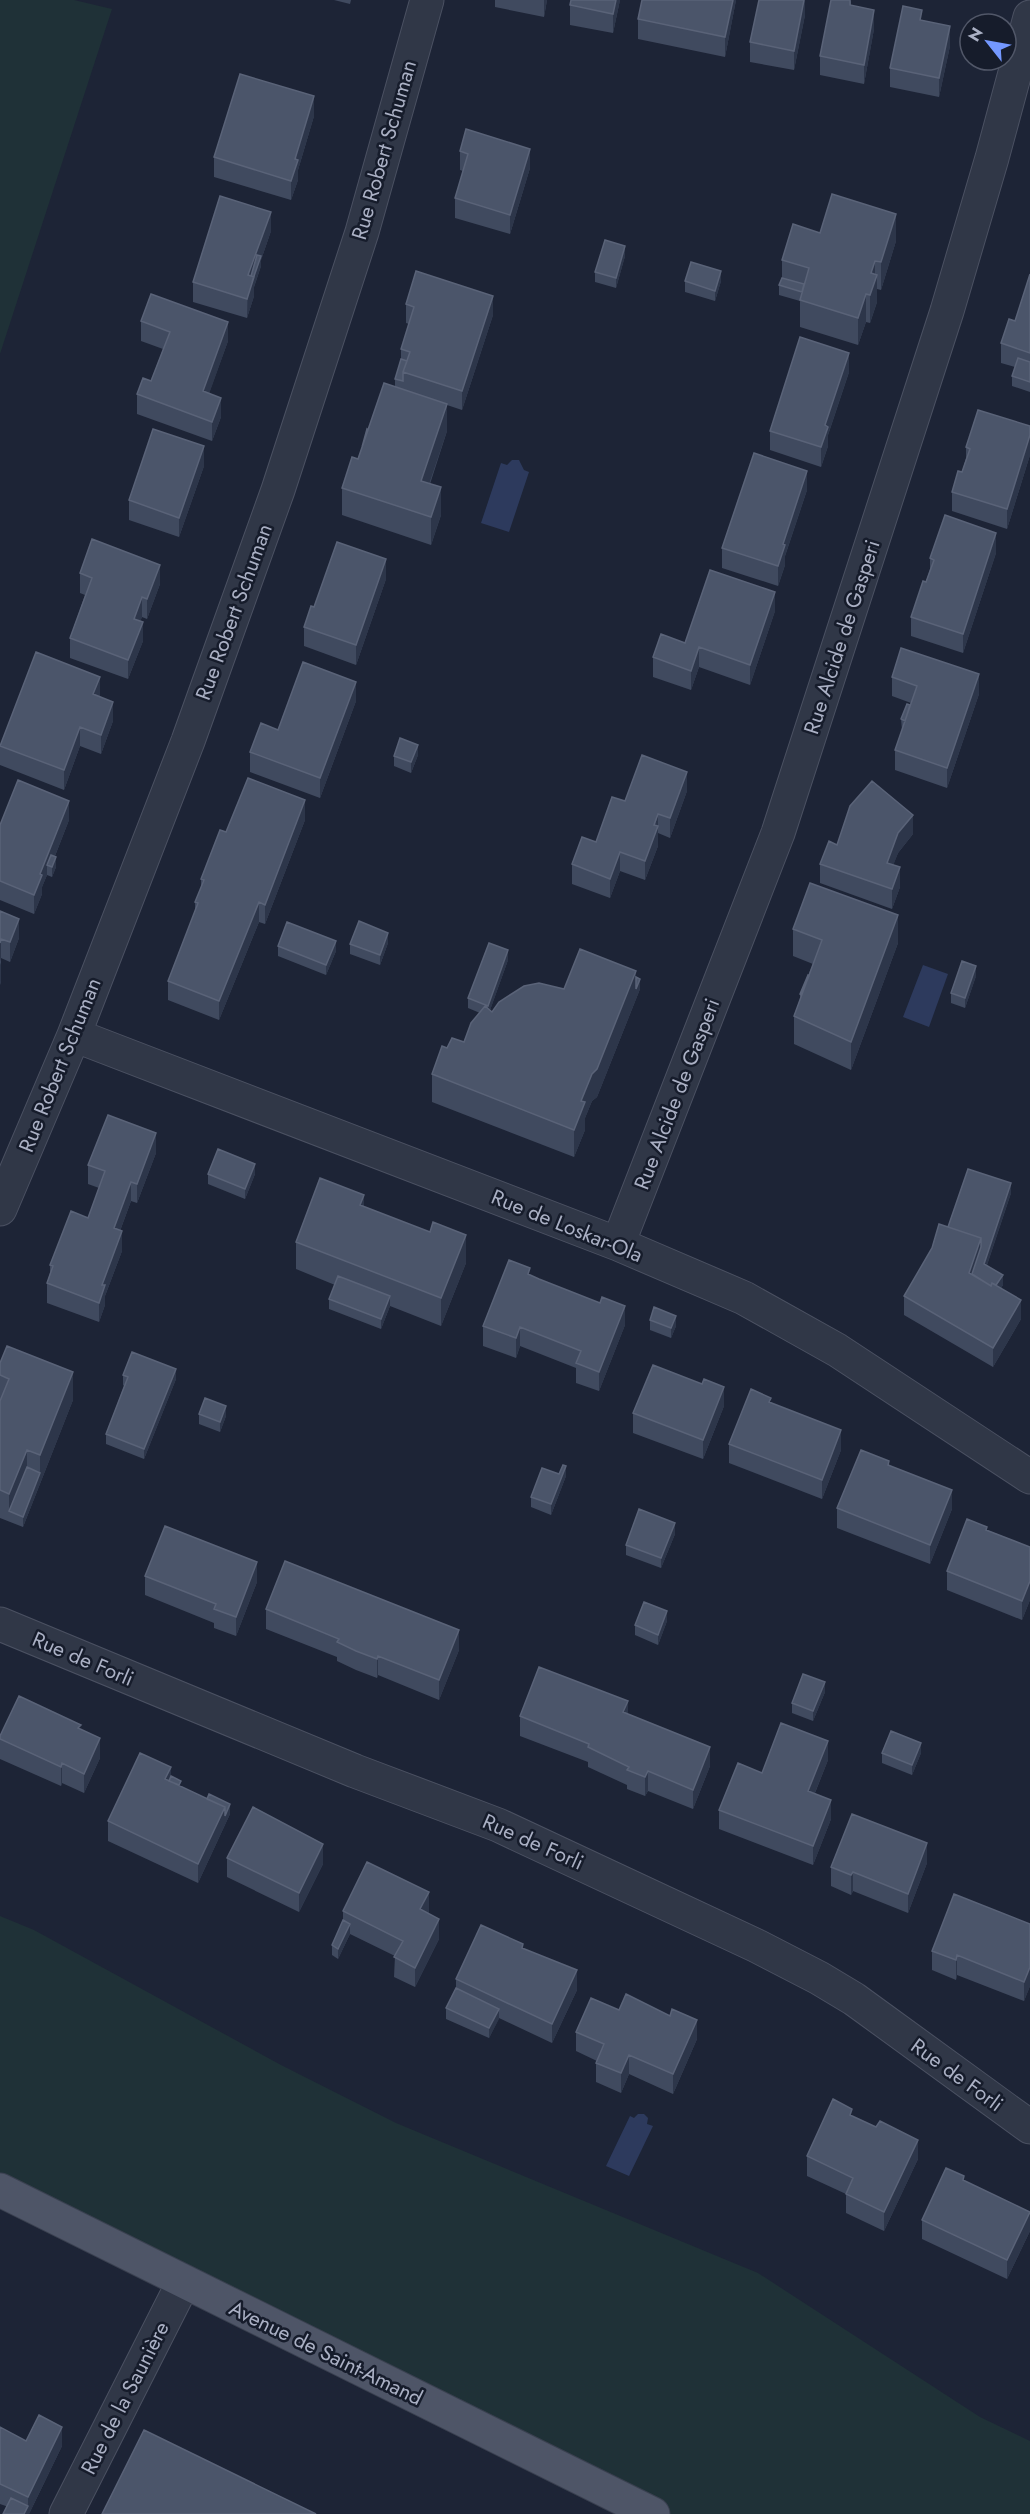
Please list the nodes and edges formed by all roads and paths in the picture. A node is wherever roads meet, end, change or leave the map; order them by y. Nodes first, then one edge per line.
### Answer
1 (427, 0) edge
2 (1030, 17) edge
3 (74, 1035) junction
4 (0, 1209) edge
5 (618, 1244) junction
6 (1030, 1477) edge
7 (0, 1624) edge
8 (1030, 2127) edge
9 (0, 2190) edge
10 (183, 2283) junction
11 (66, 2514) edge
12 (653, 2514) edge

1 - 3 street, Rue Robert Schuman
2 - 5 street, Rue Alcide de Gasperi
3 - 4 street, Rue Robert Schuman
3 - 5 street, Rue de Loskar-Ola
5 - 6 street, Rue de Loskar-Ola
7 - 8 street, Rue de Forli
9 - 10 main road, Avenue de Saint-Amand
10 - 11 street, Rue de la Saunière
10 - 12 main road, Avenue de Saint-Amand

